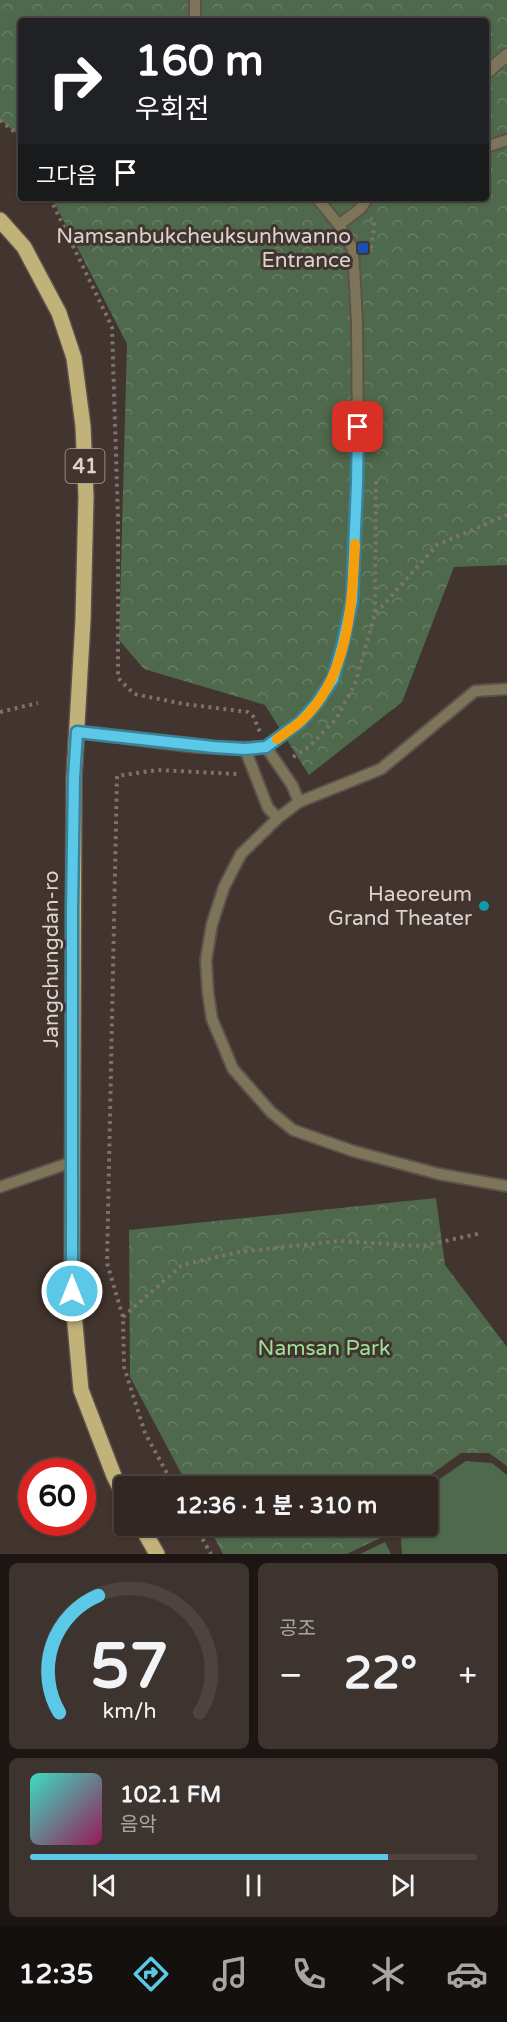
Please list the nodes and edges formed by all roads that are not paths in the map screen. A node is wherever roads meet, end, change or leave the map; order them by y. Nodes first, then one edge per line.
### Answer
1 (195, 0) edge
2 (195, 18) edge
3 (507, 56) edge
4 (489, 71) edge
5 (507, 140) edge
6 (489, 146) edge
7 (319, 201) edge
8 (366, 201) edge
9 (0, 220) edge
10 (339, 225) junction
11 (507, 688) edge
12 (77, 732) junction
13 (266, 747) junction
14 (245, 749) junction
15 (299, 802) junction
16 (278, 818) junction
17 (72, 1162) junction
18 (507, 1186) edge
19 (0, 1187) edge
20 (114, 1476) edge
21 (147, 1536) edge
22 (157, 1554) edge

1 - 2 lane
3 - 4 street
5 - 6 lane
7 - 10 lane
8 - 10 lane
9 - 12 main road, Jangchungdan-ro / 41
10 - 13 lane
11 - 15 lane
12 - 14 street
12 - 17 main road, Jangchungdan-ro / 41
13 - 14 street
13 - 15 lane
14 - 16 lane
15 - 16 lane
16 - 18 lane
17 - 19 lane
17 - 20 main road, Jangchungdan-ro / 41
21 - 22 main road

